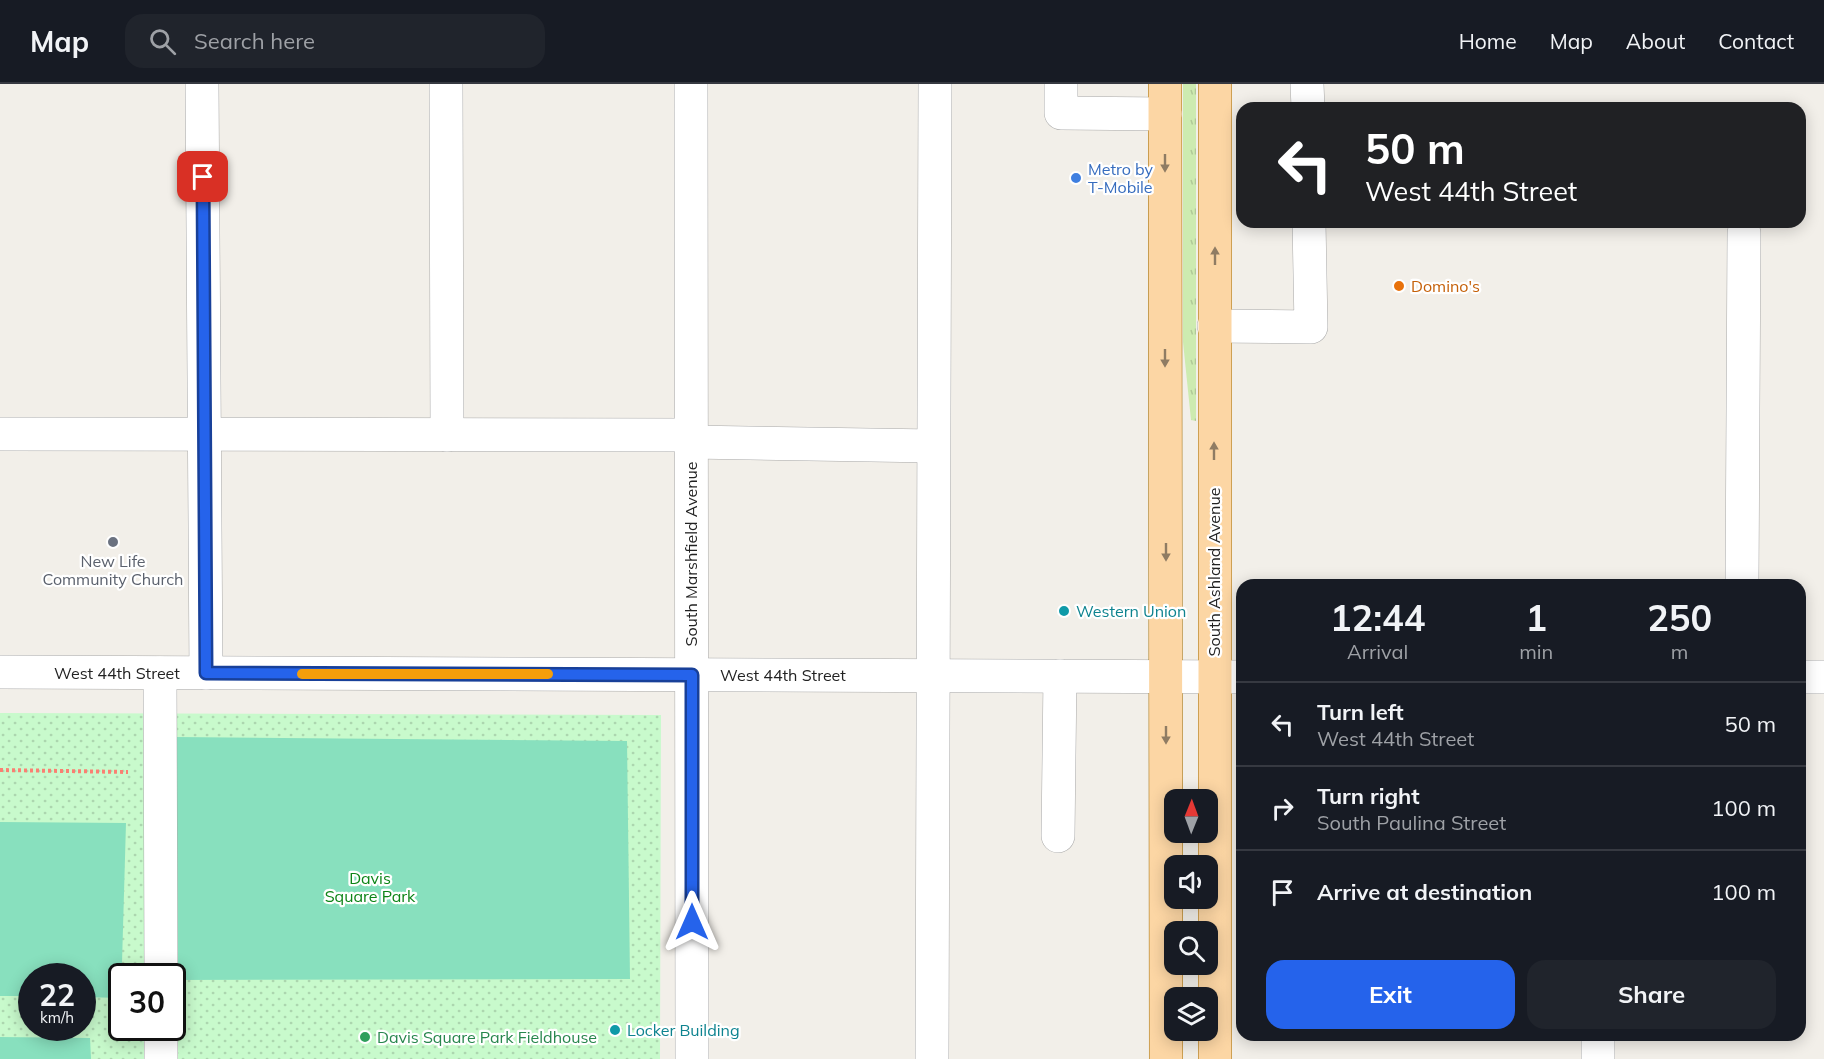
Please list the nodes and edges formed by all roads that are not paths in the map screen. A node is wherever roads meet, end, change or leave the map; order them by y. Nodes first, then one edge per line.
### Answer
1 (202, 84) edge
2 (446, 84) edge
3 (691, 84) edge
4 (935, 84) edge
5 (1061, 84) edge
6 (1215, 84) edge
7 (1307, 84) edge
8 (1165, 99) edge
9 (1308, 102) edge
10 (1309, 228) edge
11 (1744, 233) dead end
12 (1214, 326) junction
13 (0, 434) edge
14 (204, 434) junction
15 (447, 435) junction
16 (691, 438) junction
17 (933, 446) junction
18 (1742, 579) edge
19 (0, 672) edge
20 (160, 673) junction
21 (206, 673) junction
22 (692, 675) junction
23 (933, 676) junction
24 (1060, 676) junction
25 (1166, 677) junction
26 (1228, 677) edge
27 (1806, 677) edge
28 (1824, 677) edge
29 (1058, 836) dead end
30 (161, 963) edge
31 (161, 1041) edge
32 (1598, 1041) edge
33 (161, 1059) edge
34 (692, 1059) edge
35 (932, 1059) edge
36 (1166, 1059) edge
37 (1215, 1059) edge
38 (1599, 1059) edge

1 - 14 street
2 - 15 street
3 - 16 street, South Marshfield Avenue
4 - 17 street
5 - 8 street
12 -> 6 main road, South Ashland Avenue
7 - 9 street
8 -> 25 main road
10 - 12 street
11 - 18 street
26 -> 12 main road, South Ashland Avenue
13 - 14 street
14 - 15 street
14 - 21 street
15 - 16 street
16 - 17 street
16 - 22 street, South Marshfield Avenue
17 - 23 street
19 - 20 street, West 44th Street
20 - 21 street, West 44th Street
20 - 30 street
21 - 22 street, West 44th Street
22 - 23 street, West 44th Street
22 - 34 street, South Marshfield Avenue
23 - 24 street, West 44th Street
23 - 35 street
24 - 25 street, West 44th Street
24 - 29 street
25 - 26 street, West 44th Street
25 -> 36 main road
26 - 37 main road, South Ashland Avenue
27 - 28 street
31 - 33 street
32 - 38 street

